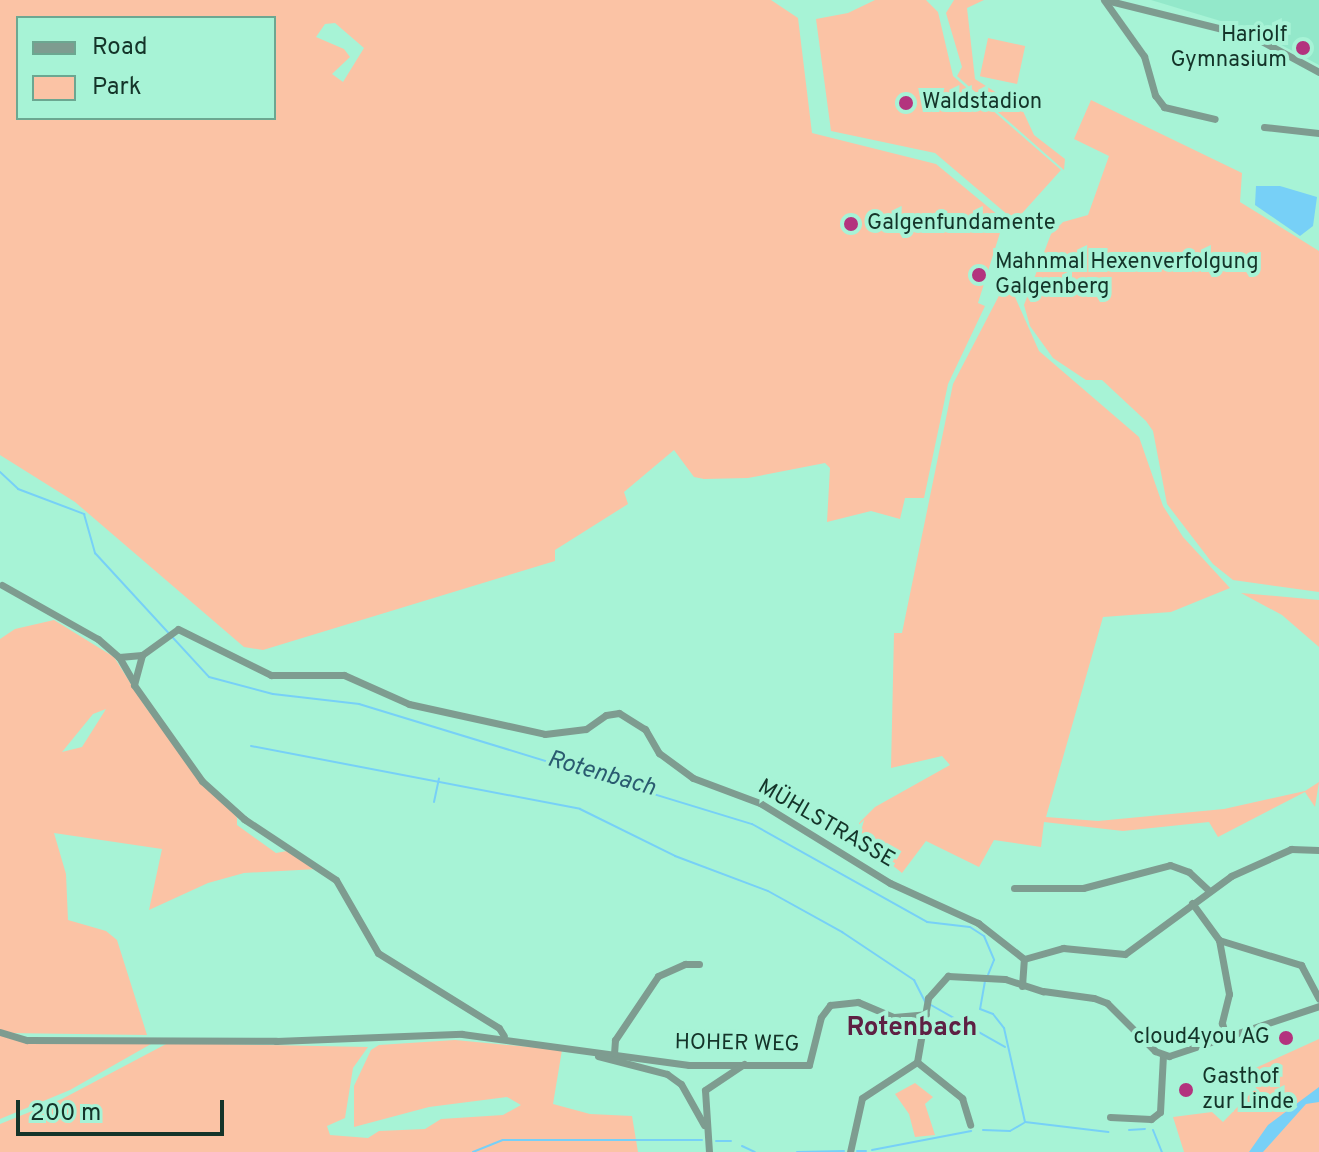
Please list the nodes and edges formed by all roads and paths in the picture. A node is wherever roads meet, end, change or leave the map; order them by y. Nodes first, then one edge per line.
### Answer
1 (1105, 0) edge
2 (1319, 72) edge
3 (1215, 119) dead end
4 (1264, 127) dead end
5 (1319, 133) edge
6 (2, 585) dead end
7 (142, 655) junction
8 (119, 657) junction
9 (134, 685) junction
10 (1319, 850) edge
11 (1014, 888) dead end
12 (1208, 890) junction
13 (1192, 903) junction
14 (1219, 940) junction
15 (1024, 959) junction
16 (699, 964) dead end
17 (1022, 986) junction
18 (1319, 999) edge
19 (926, 1006) junction
20 (1319, 1006) edge
21 (0, 1032) edge
22 (504, 1036) junction
23 (1226, 1037) junction
24 (590, 1051) junction
25 (614, 1054) junction
26 (1163, 1055) junction
27 (750, 1062) junction
28 (917, 1062) junction
29 (705, 1090) junction
30 (691, 1100) junction
31 (1110, 1117) dead end
32 (704, 1125) junction
33 (970, 1125) dead end
34 (709, 1152) edge
35 (850, 1152) edge

1 - 2 street
1 - 3 street
4 - 5 street
6 - 8 street
7 - 8 street
7 - 9 street
7 - 15 street, MÜHLSTRASSE
8 - 9 street
9 - 22 street
10 - 12 street
11 - 12 street
12 - 13 street
13 - 14 street
13 - 15 street
14 - 18 street
14 - 23 street
15 - 17 street
16 - 25 street
17 - 19 street
17 - 26 street
19 - 27 street, HOHER WEG
19 - 28 street
20 - 23 street
21 - 22 street, HOHER WEG
22 - 24 street, HOHER WEG
23 - 26 street
24 - 25 street, HOHER WEG
24 - 30 street
25 - 27 street, HOHER WEG
26 - 31 street
27 - 29 street
28 - 33 street
28 - 35 street
29 - 30 street
29 - 32 street
30 - 32 street
32 - 34 street

